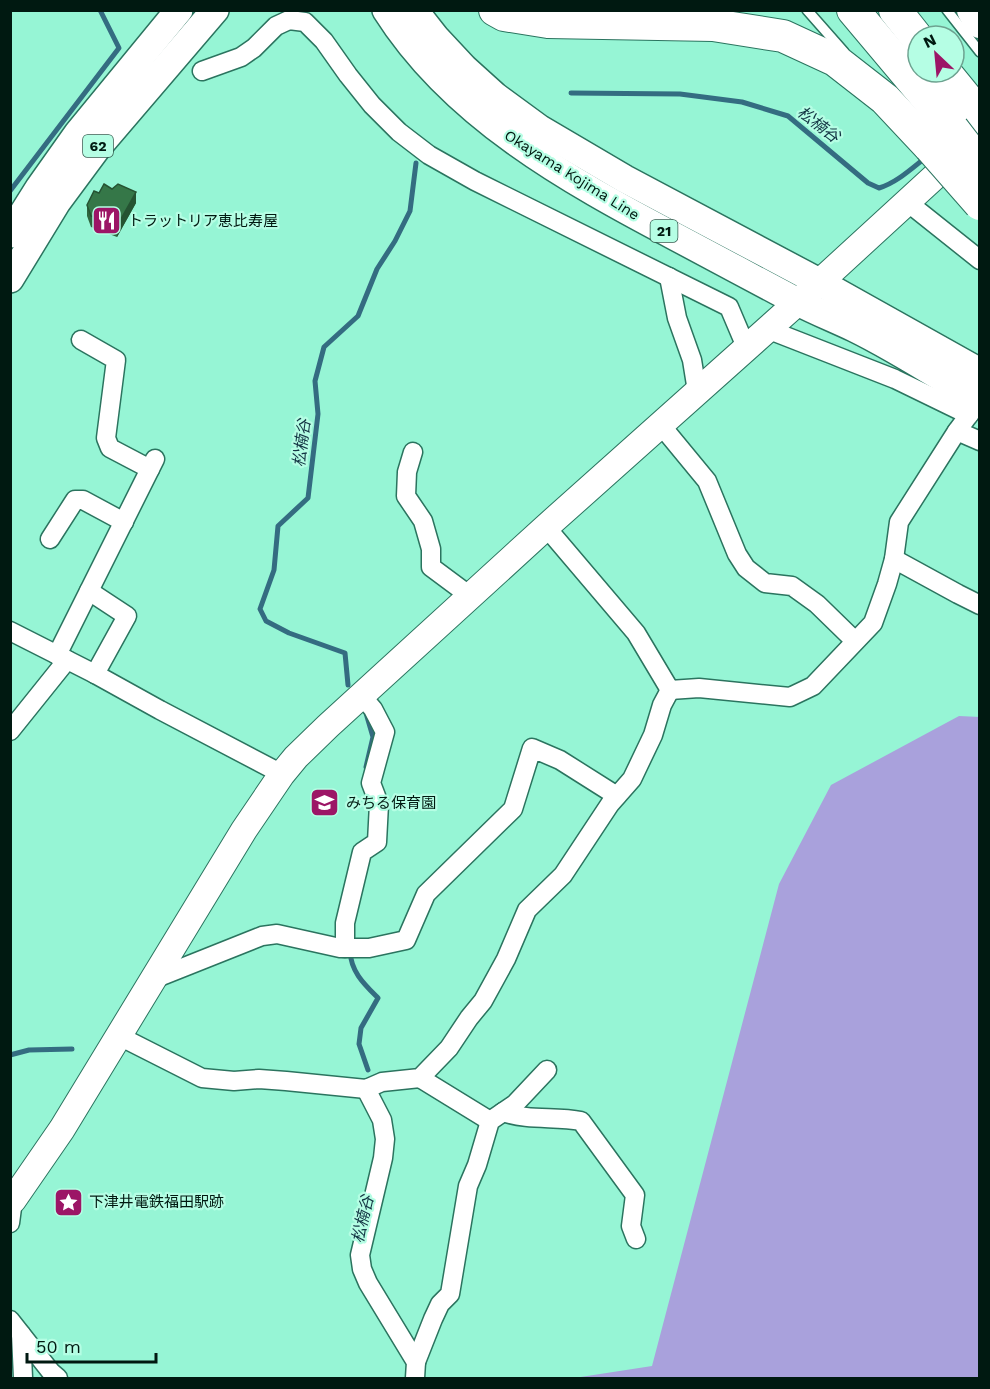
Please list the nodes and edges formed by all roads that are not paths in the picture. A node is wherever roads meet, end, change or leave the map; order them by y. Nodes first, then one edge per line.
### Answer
1 (179, 10) edge
2 (386, 10) edge
3 (414, 10) edge
4 (495, 10) edge
5 (807, 10) edge
6 (853, 10) edge
7 (895, 10) edge
8 (947, 10) edge
9 (973, 10) edge
10 (208, 18) edge
11 (980, 22) edge
12 (906, 24) edge
13 (980, 52) edge
14 (202, 71) dead end
15 (949, 84) edge
16 (885, 99) junction
17 (963, 127) edge
18 (980, 164) edge
19 (906, 201) junction
20 (980, 204) edge
21 (10, 234) edge
22 (980, 260) edge
23 (669, 277) junction
24 (10, 279) edge
25 (819, 282) junction
26 (798, 302) junction
27 (767, 329) junction
28 (81, 340) dead end
29 (746, 346) junction
30 (980, 372) edge
31 (697, 391) junction
32 (977, 404) edge
33 (660, 424) junction
34 (957, 431) junction
35 (980, 441) edge
36 (414, 452) dead end
37 (124, 522) junction
38 (546, 527) junction
39 (50, 539) dead end
40 (894, 559) junction
41 (89, 591) junction
42 (470, 596) junction
43 (980, 605) edge
44 (10, 631) edge
45 (855, 641) junction
46 (62, 658) junction
47 (95, 674) junction
48 (670, 690) junction
49 (361, 695) junction
50 (10, 731) edge
51 (282, 774) junction
52 (617, 796) junction
53 (345, 948) junction
54 (154, 979) junction
55 (119, 1036) junction
56 (547, 1070) dead end
57 (420, 1078) junction
58 (366, 1089) junction
59 (496, 1116) junction
60 (11, 1206) edge
61 (636, 1239) dead end
62 (16, 1327) edge
63 (416, 1370) edge
64 (23, 1378) edge
65 (58, 1378) edge

1 - 21 main road, 62
2 - 26 main road, Okayama Kojima Line / 21
3 - 25 main road, Okayama Kojima Line / 21
4 - 16 highway
5 - 16 lane
6 - 17 highway
7 - 12 highway
8 - 13 lane
9 - 11 highway
10 - 24 main road, 62
14 - 23 street
15 - 17 highway
16 - 17 highway
17 - 18 highway, bridge
17 - 19 street
17 - 20 highway, bridge
19 - 22 street
19 - 25 street
23 - 29 street
23 - 31 street
25 - 26 street
25 - 30 main road, Okayama Kojima Line / 21
26 - 27 street
26 - 32 main road, Okayama Kojima Line / 21
27 - 29 street
27 - 32 street
28 - 37 street
29 - 31 street
31 - 33 street
32 - 34 street
33 - 38 street
33 - 45 street
34 - 35 street
34 - 40 street
36 - 42 street
37 - 39 street
37 - 41 street
38 - 42 street
38 - 48 street
40 - 43 street
40 - 45 street
41 - 46 street
41 - 47 street
42 - 49 street
44 - 46 street
45 - 48 street
46 - 47 street
46 - 50 street
47 - 51 street
48 - 52 street
49 - 51 street
49 - 53 street
51 - 54 street
52 - 53 street
52 - 57 street
53 - 54 street
54 - 55 street
55 - 58 street
55 - 60 street
56 - 59 street
57 - 58 street
57 - 59 street
58 - 63 street
59 - 61 street
59 - 63 street
62 - 64 street
62 - 65 street

